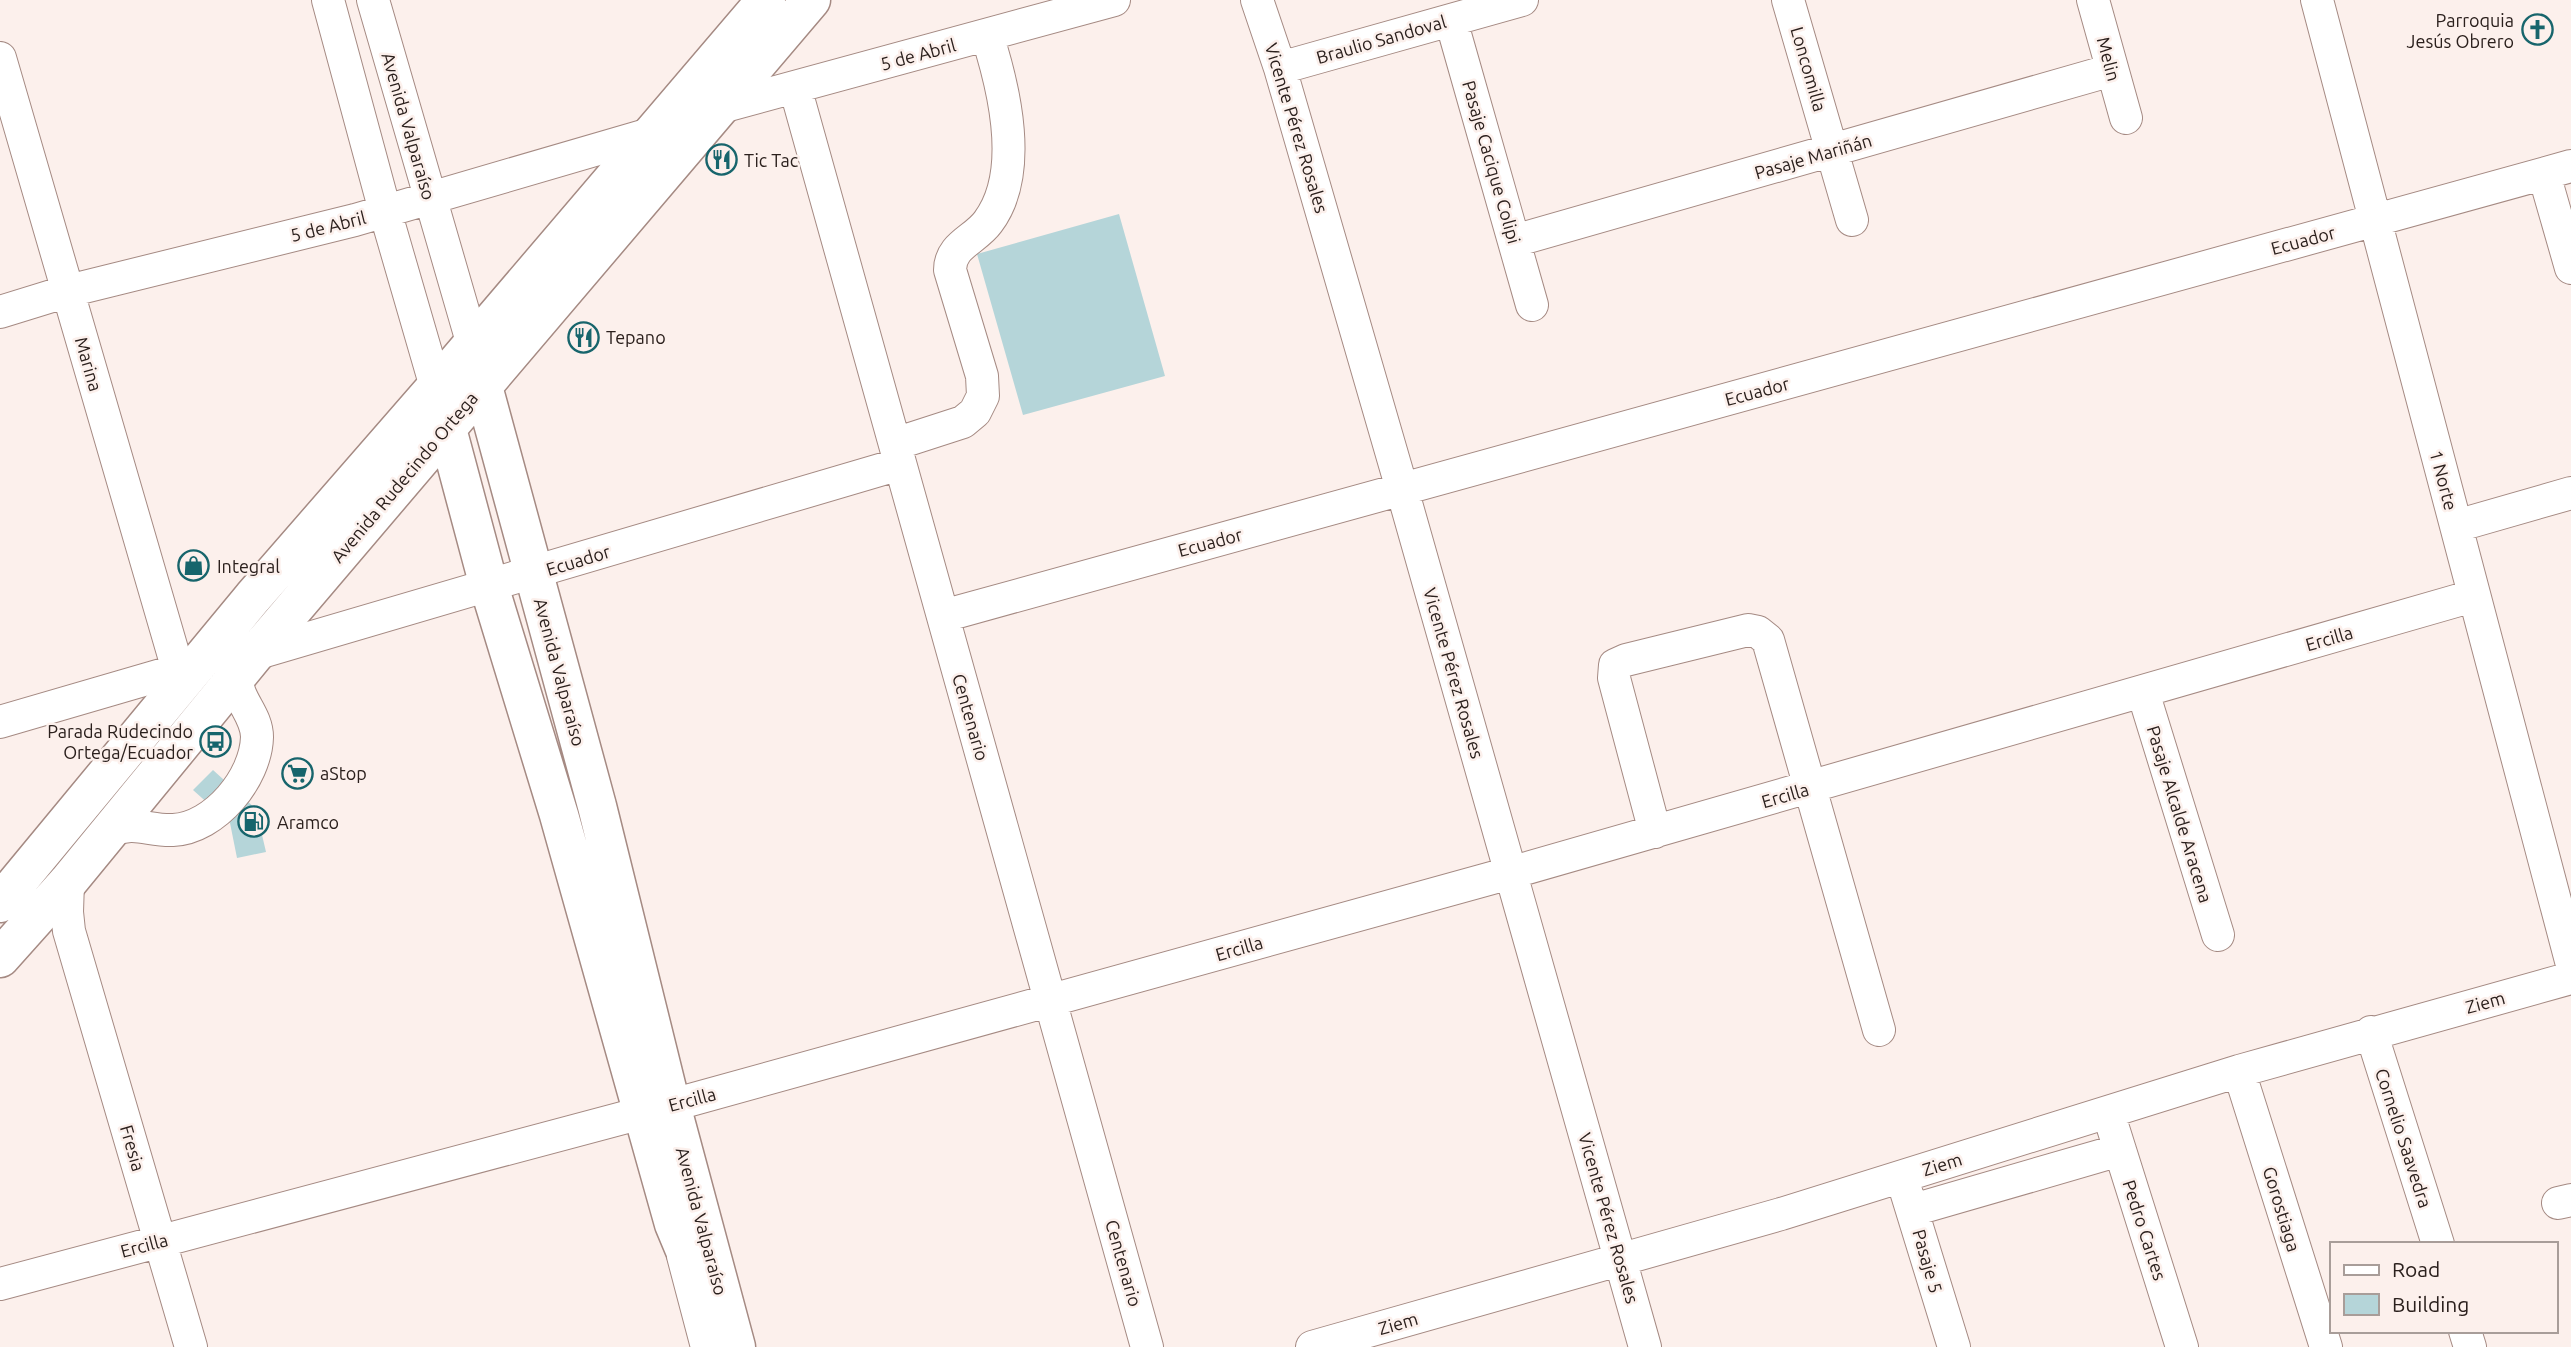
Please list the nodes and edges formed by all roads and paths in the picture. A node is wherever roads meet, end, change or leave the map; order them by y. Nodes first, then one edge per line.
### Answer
1 (328, 0) edge
2 (373, 0) edge
3 (765, 0) edge
4 (811, 0) edge
5 (1114, 0) edge
6 (1257, 0) edge
7 (1522, 0) edge
8 (1788, 0) edge
9 (2093, 0) edge
10 (2317, 0) edge
11 (1451, 20) junction
12 (987, 35) junction
13 (0, 58) edge
14 (1280, 68) junction
15 (2112, 70) junction
16 (795, 87) junction
17 (721, 107) junction
18 (2126, 118) dead end
19 (653, 133) junction
20 (1832, 151) junction
21 (2557, 170) edge
22 (430, 198) junction
23 (385, 211) junction
24 (1852, 220) dead end
25 (2375, 220) junction
26 (1514, 241) junction
27 (2571, 268) edge
28 (68, 291) junction
29 (1532, 305) dead end
30 (0, 312) edge
31 (472, 345) junction
32 (482, 386) junction
33 (436, 387) junction
34 (447, 428) junction
35 (898, 454) junction
36 (1402, 489) junction
37 (2571, 493) edge
38 (2456, 526) junction
39 (533, 573) junction
40 (489, 586) junction
41 (2473, 596) junction
42 (943, 616) junction
43 (246, 665) junction
44 (177, 677) junction
45 (2143, 692) junction
46 (0, 722) edge
47 (1812, 787) junction
48 (110, 831) junction
49 (1655, 832) junction
50 (1510, 873) junction
51 (68, 882) junction
52 (0, 903) edge
53 (2218, 935) dead end
54 (9, 948) edge
55 (75, 950) junction
56 (2571, 961) edge
57 (2571, 978) edge
58 (1050, 1000) junction
59 (1880, 1030) dead end
60 (2371, 1032) junction
61 (2239, 1071) junction
62 (657, 1108) junction
63 (2108, 1112) junction
64 (2120, 1150) junction
65 (1900, 1177) junction
66 (1913, 1210) junction
67 (674, 1224) junction
68 (160, 1241) junction
69 (2437, 1242) edge
70 (1621, 1260) junction
71 (0, 1284) edge
72 (191, 1347) edge
73 (707, 1347) edge
74 (727, 1347) edge
75 (736, 1347) edge
76 (1147, 1347) edge
77 (1312, 1347) edge
78 (1645, 1347) edge
79 (1954, 1347) edge
80 (2182, 1347) edge
81 (2326, 1347) edge

1 - 23 street, Avenida Valparaíso
2 - 22 street, Avenida Valparaíso
3 - 19 main road, Avenida Rudecindo Ortega
4 - 17 main road, Avenida Rudecindo Ortega
5 - 12 street, 5 de Abril
6 - 14 street, Vicente Pérez Rosales
7 - 11 street, Braulio Sandoval
8 - 20 street, Loncomilla
9 - 15 street, Melin
10 - 25 street, 1 Norte
11 - 14 street, Braulio Sandoval
11 - 26 street, Pasaje Cacique Colipi
12 - 16 street, 5 de Abril
12 - 35 street, Ecuador
13 - 28 street, Marina
14 - 36 street, Vicente Pérez Rosales
15 - 18 street, Melin
15 - 20 street, Pasaje Mariñán
16 - 17 street, 5 de Abril
16 - 35 street, Centenario
17 - 32 main road, Avenida Rudecindo Ortega
19 - 22 street, 5 de Abril
19 - 31 main road, Avenida Rudecindo Ortega
20 - 24 street, Loncomilla
20 - 26 street, Pasaje Mariñán
21 - 25 street, Ecuador
21 - 27 street
22 - 23 street, 5 de Abril
22 - 31 street, Avenida Valparaíso
23 - 28 street, 5 de Abril
23 - 33 street, Avenida Valparaíso
25 - 36 street, Ecuador
25 - 38 street, 1 Norte
26 - 29 street, Pasaje Cacique Colipi
28 - 30 street, 5 de Abril
28 - 44 street, Marina
31 - 32 main road, Avenida Valparaíso
31 - 33 main road, Avenida Rudecindo Ortega
32 - 34 main road, Avenida Rudecindo Ortega
32 - 39 main road, Avenida Valparaíso
33 - 34 main road, Avenida Valparaíso
33 - 44 main road, Avenida Rudecindo Ortega
34 - 40 main road, Avenida Valparaíso
34 - 43 main road, Avenida Rudecindo Ortega
35 - 39 street, Ecuador
35 - 42 street, Centenario
36 - 42 street, Ecuador
36 - 50 street, Vicente Pérez Rosales
37 - 38 street
38 - 41 street, 1 Norte
39 - 40 street, Ecuador
39 - 62 main road, Avenida Valparaíso
40 - 43 street, Ecuador
40 - 62 main road, Avenida Valparaíso
41 - 45 street, Ercilla
41 - 56 street, 1 Norte
42 - 58 street, Centenario
43 - 48 main road, Avenida Rudecindo Ortega
43 - 48 street
44 - 46 street
44 - 52 main road, Avenida Rudecindo Ortega
45 - 47 street, Ercilla
45 - 53 street, Pasaje Alcalde Aracena
47 - 49 street, Ercilla
47 - 49 street
47 - 59 street
48 - 51 main road, Avenida Rudecindo Ortega
49 - 50 street, Ercilla
50 - 58 street, Ercilla
50 - 70 street, Vicente Pérez Rosales
51 - 54 main road, Avenida Rudecindo Ortega
51 - 55 street, Fresia
54 - 55 street
55 - 68 street, Fresia
57 - 60 street, Ziem
58 - 62 street, Ercilla
58 - 76 street, Centenario
60 - 61 street, Ziem
60 - 69 street, Cornelio Saavedra
61 - 63 street, Ziem
61 - 81 street, Gorostiaga
62 - 67 main road, Avenida Valparaíso
62 - 68 street, Ercilla
62 - 75 main road, Avenida Valparaíso
63 - 64 street, Pedro Cartes
63 - 65 street, Ziem
64 - 66 street
64 - 80 street, Pedro Cartes
65 - 66 street, Pasaje 5
65 - 70 street, Ziem
66 - 79 street, Pasaje 5
67 - 73 street, Avenida Valparaíso
67 - 74 main road, Avenida Valparaíso
68 - 71 street, Ercilla
68 - 72 street, Fresia
70 - 77 street, Ziem
70 - 78 street, Vicente Pérez Rosales

